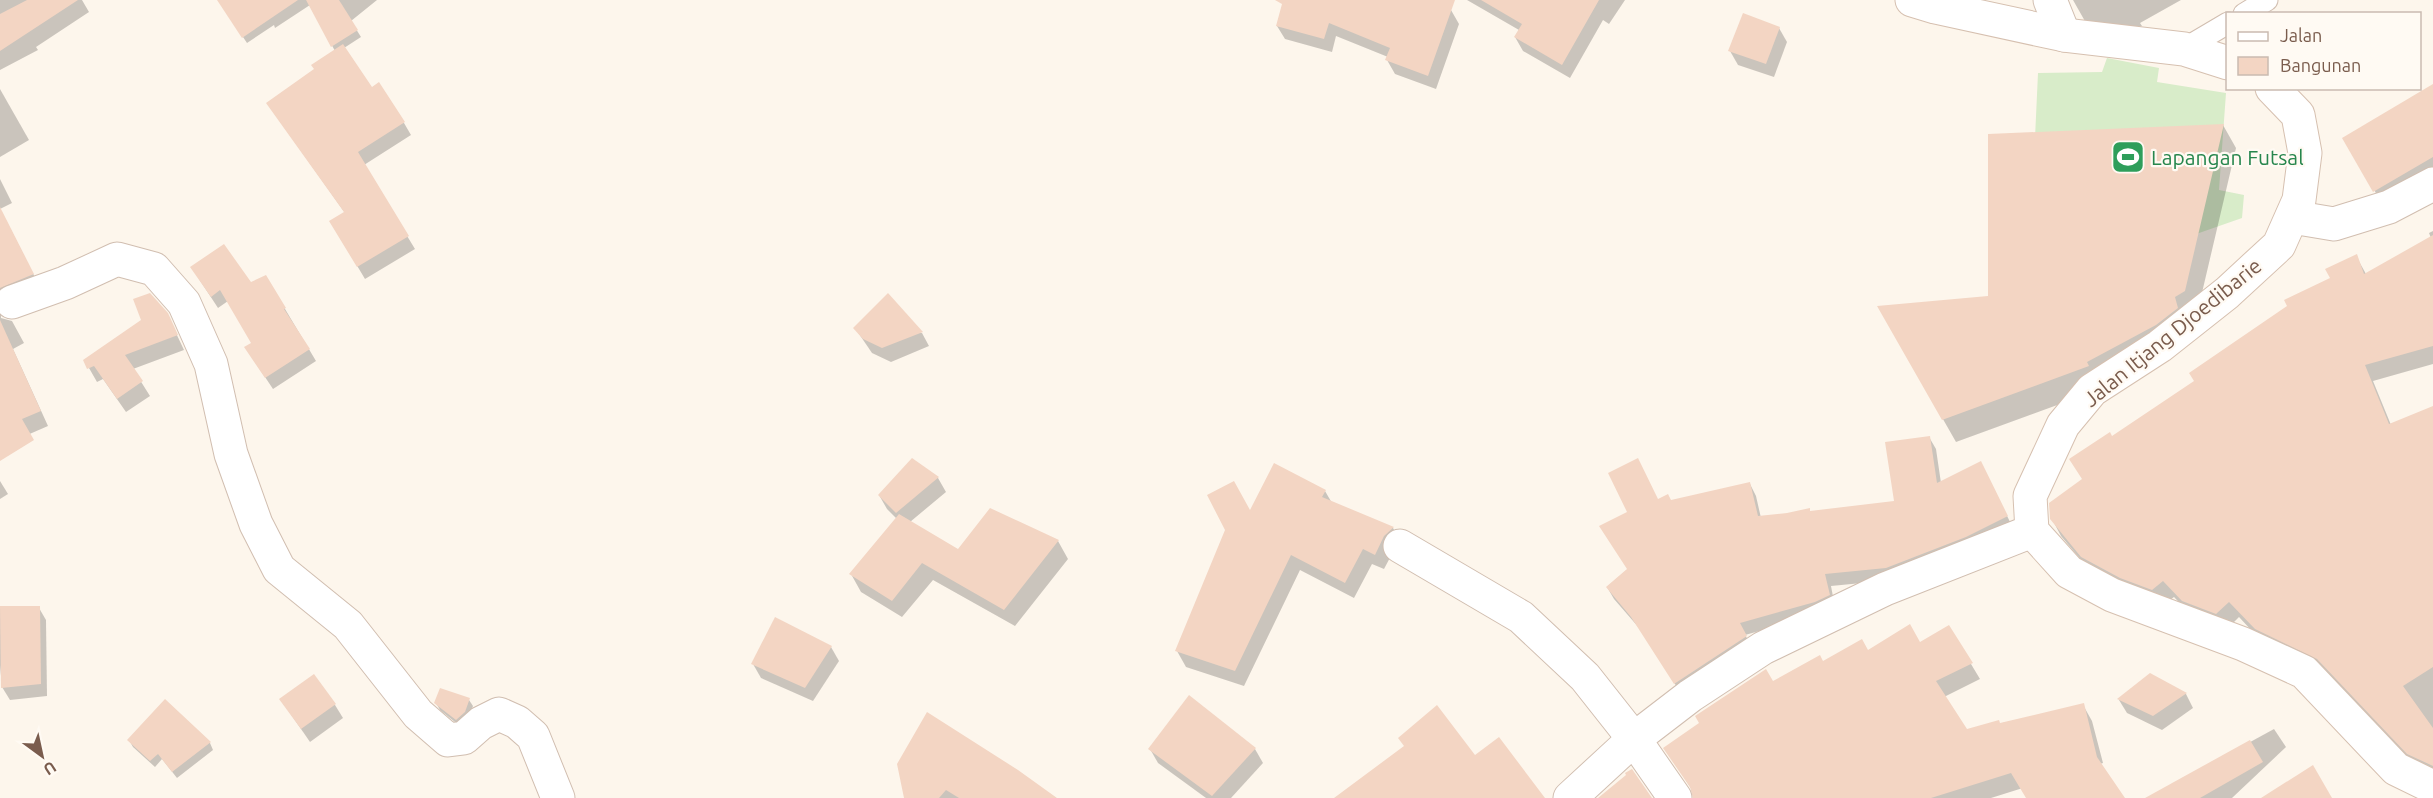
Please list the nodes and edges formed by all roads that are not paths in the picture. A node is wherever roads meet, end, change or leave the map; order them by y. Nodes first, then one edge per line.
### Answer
1 (1912, 0) edge
2 (2050, 0) edge
3 (2267, 0) edge
4 (2247, 12) edge
5 (2226, 24) edge
6 (2064, 34) junction
7 (2184, 49) junction
8 (2226, 62) edge
9 (2274, 90) edge
10 (2433, 184) edge
11 (2292, 216) junction
12 (12, 302) dead end
13 (2032, 531) junction
14 (1400, 546) dead end
15 (1634, 739) junction
16 (2433, 787) edge
17 (558, 798) edge
18 (1570, 798) edge
19 (1675, 798) edge

1 - 6 street
2 - 6 street
3 - 4 lane
5 - 7 lane
6 - 7 street
7 - 8 street
9 - 11 street, Jalan Itjang Djoedibarie
10 - 11 street
11 - 13 street, Jalan Itjang Djoedibarie
12 - 17 street
13 - 15 street
13 - 16 street
14 - 15 street
15 - 18 street
15 - 19 street

